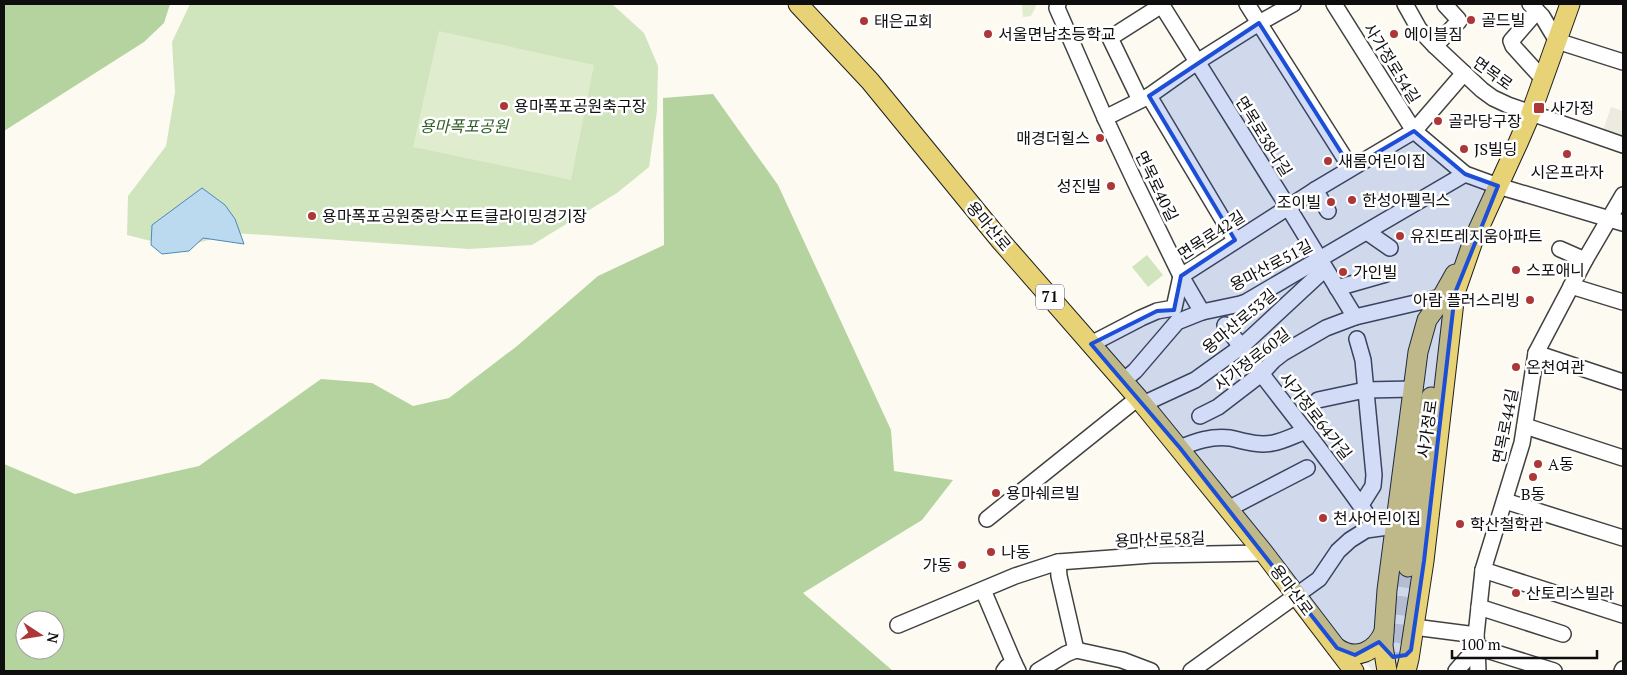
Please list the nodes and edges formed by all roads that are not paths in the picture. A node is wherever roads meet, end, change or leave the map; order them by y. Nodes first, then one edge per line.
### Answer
1 (798, 4) edge
2 (1058, 4) edge
3 (1162, 4) edge
4 (1247, 4) edge
5 (1293, 4) edge
6 (1334, 4) edge
7 (1405, 4) edge
8 (1570, 4) edge
9 (1445, 5) edge
10 (1533, 8) edge
11 (1259, 23) junction
12 (1557, 41) junction
13 (1435, 46) junction
14 (1197, 62) junction
15 (1623, 62) edge
16 (1464, 73) junction
17 (1543, 80) junction
18 (1144, 98) junction
19 (1531, 113) junction
20 (1104, 118) junction
21 (1414, 131) junction
22 (1623, 145) edge
23 (1351, 168) junction
24 (1465, 174) junction
25 (1498, 186) junction
26 (1315, 190) junction
27 (1623, 195) edge
28 (1288, 207) junction
29 (1328, 211) dead end
30 (1616, 220) edge
31 (1367, 232) junction
32 (1236, 240) junction
33 (1390, 248) dead end
34 (1560, 249) dead end
35 (1585, 260) junction
36 (1322, 264) junction
37 (1386, 274) dead end
38 (1180, 276) junction
39 (1571, 286) junction
40 (1337, 288) junction
41 (1444, 299) junction
42 (1623, 302) edge
43 (1202, 312) junction
44 (1355, 317) junction
45 (1225, 325) dead end
46 (1356, 339) dead end
47 (1091, 344) junction
48 (1241, 347) junction
49 (1536, 353) junction
50 (1261, 374) junction
51 (1124, 380) junction
52 (1623, 382) edge
53 (1414, 389) junction
54 (1365, 390) junction
55 (1318, 400) dead end
56 (1141, 401) junction
57 (1200, 416) dead end
58 (1526, 426) junction
59 (1306, 431) junction
60 (1180, 448) junction
61 (1623, 458) edge
62 (1307, 468) dead end
63 (1506, 501) junction
64 (1360, 505) junction
65 (1228, 509) junction
66 (987, 519) dead end
67 (1395, 526) junction
68 (1376, 528) junction
69 (1623, 538) edge
70 (1264, 553) junction
71 (1058, 562) junction
72 (1404, 567) tunnel mouth
73 (1484, 570) junction
74 (982, 590) junction
75 (1296, 595) junction
76 (1479, 607) junction
77 (1623, 615) edge
78 (898, 624) dead end
79 (1414, 627) junction
80 (1563, 634) dead end
81 (1383, 639) junction
82 (1477, 641) junction
83 (1337, 648) junction
84 (1076, 650) junction
85 (1411, 650) junction
86 (1012, 669) edge
87 (1038, 671) edge
88 (1151, 671) edge
89 (1191, 671) edge
90 (1354, 671) edge
91 (1387, 671) edge
92 (1406, 671) edge
93 (1456, 671) edge
94 (1478, 671) edge
95 (1554, 671) edge

1 - 47 main road, 용마산로 / 71
2 - 20 street, 면목로40길
3 - 14 street, 면목로38나길
3 - 18 street
4 - 11 street
5 - 11 street
6 - 21 street, 사가정로54길
7 - 13 street, 면목로
8 - 12 main road
9 - 13 street
10 - 12 street
10 - 17 street
11 - 14 street
11 - 23 street
12 - 15 street
12 - 17 main road
13 - 16 street, 면목로
14 - 18 street
14 - 28 street, 면목로38나길
16 - 19 street, 면목로
16 - 21 street, 면목로42길
17 - 19 main road
18 - 20 street
18 - 32 street
19 - 22 street, 면목로
19 - 25 main road
20 - 38 street, 면목로40길
21 - 23 street, 면목로42길
21 - 24 street, 사가정로54길
23 - 26 street, 면목로42길
24 - 25 street, 사가정로54길
24 - 31 street, 용마산로51길
25 - 30 street, 사가정로54길
25 - 41 main road
26 - 28 street, 면목로42길
26 - 29 street
27 - 30 street, 면목로44길
28 - 32 street, 면목로42길
28 - 36 street, 면목로38나길
30 - 35 street, 면목로44길
31 - 33 street
31 - 36 street, 용마산로51길
32 - 38 street, 면목로42길
34 - 35 street
35 - 39 street, 면목로44길
36 - 40 street, 면목로38나길
36 - 43 street, 용마산로51길
36 - 48 street, 용마산로53길
37 - 40 street
38 - 43 street, 면목로40길
38 - 47 street, 면목로42길
39 - 42 street
39 - 49 street, 면목로44길
40 - 44 street, 면목로38나길
41 - 44 street, 사가정로60길
41 - 53 main road
41 - 72 main road, 사가정로
41 - 79 main road
43 - 51 street, 용마산로51길
44 - 50 street, 사가정로60길
45 - 48 street, 사가정로64가길
46 - 54 street, 사가정로64가길
47 - 51 main road, 용마산로 / 71
48 - 50 street, 사가정로64가길
48 - 56 street, 용마산로53길
49 - 52 street
49 - 58 street, 면목로44길
50 - 57 street, 사가정로60길
50 - 59 street, 사가정로64가길
51 - 56 main road, 용마산로 / 71
53 - 54 street
53 - 67 main road
54 - 55 street
54 - 64 street, 사가정로64가길
56 - 60 main road, 용마산로 / 71
56 - 66 street, 용마산로53길
58 - 61 street
58 - 63 street, 면목로44길
59 - 60 street
59 - 64 street, 사가정로64가길
60 - 65 main road, 용마산로 / 71
62 - 65 street
63 - 69 street
63 - 73 street, 면목로44길
64 - 68 street, 사가정로64가길
65 - 70 main road, 용마산로 / 71
67 - 68 street
67 - 81 main road
68 - 75 street
70 - 71 street, 용마산로58길
70 - 75 main road, 용마산로 / 71
71 - 74 street, 용마산로58길
71 - 84 street
73 - 76 street, 면목로44길
73 - 77 street
74 - 78 street, 용마산로58길
74 - 86 street
75 - 83 main road, 용마산로 / 71
75 - 89 street
76 - 80 street
76 - 82 street, 면목로44길
79 - 82 street
79 - 85 main road
81 - 83 main road
81 - 85 main road
81 - 91 main road
82 - 93 street
82 - 94 street
82 - 95 street
83 - 90 main road, 용마산로 / 71
84 - 87 street
84 - 88 street
85 - 92 main road

